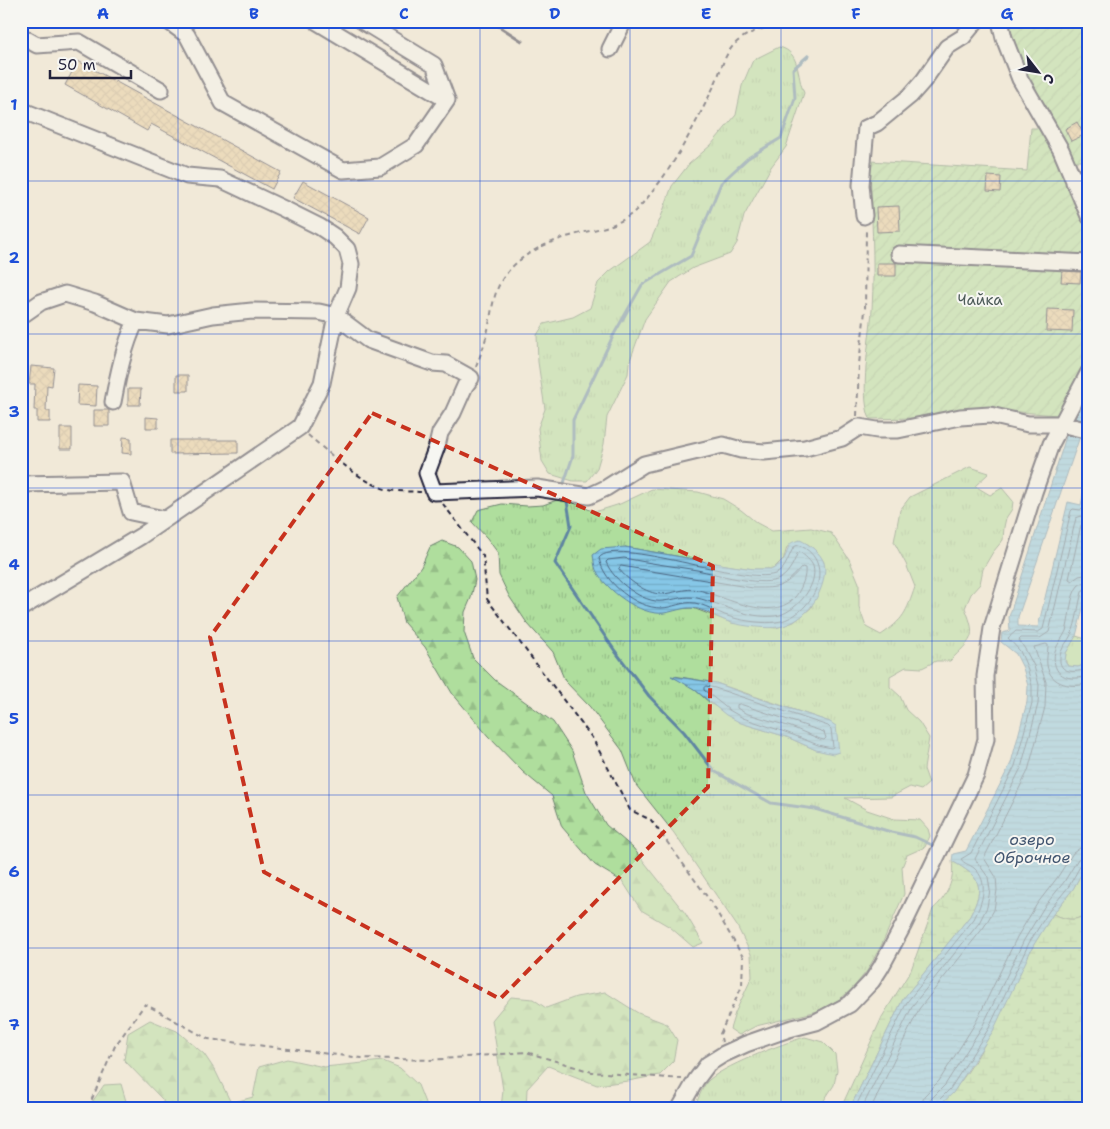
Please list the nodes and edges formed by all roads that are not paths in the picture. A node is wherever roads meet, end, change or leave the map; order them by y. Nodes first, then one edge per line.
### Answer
1 (168, 21) edge
2 (316, 21) edge
3 (362, 21) edge
4 (624, 21) edge
5 (976, 21) edge
6 (1000, 21) edge
7 (21, 36) edge
8 (610, 49) dead end
9 (162, 90) dead end
10 (447, 100) junction
11 (21, 110) edge
12 (1089, 175) edge
13 (1074, 182) junction
14 (864, 216) road end
15 (1089, 216) edge
16 (899, 254) dead end
17 (1089, 263) edge
18 (21, 316) edge
19 (336, 316) junction
20 (136, 321) junction
21 (1089, 372) edge
22 (112, 402) dead end
23 (1061, 424) junction
24 (1089, 431) edge
25 (21, 484) edge
26 (164, 519) junction
27 (21, 608) edge
28 (680, 1108) edge

1 - 10 street
2 - 10 street
3 - 10 street
4 - 8 street
5 - 14 street
6 - 13 street
7 - 9 street
11 - 19 street
12 - 13 street
13 - 15 street
16 - 17 street
18 - 20 street
19 - 20 street
19 - 23 street
19 - 26 street
20 - 22 street
21 - 23 street
23 - 24 street
23 - 28 street
25 - 26 street
26 - 27 street

